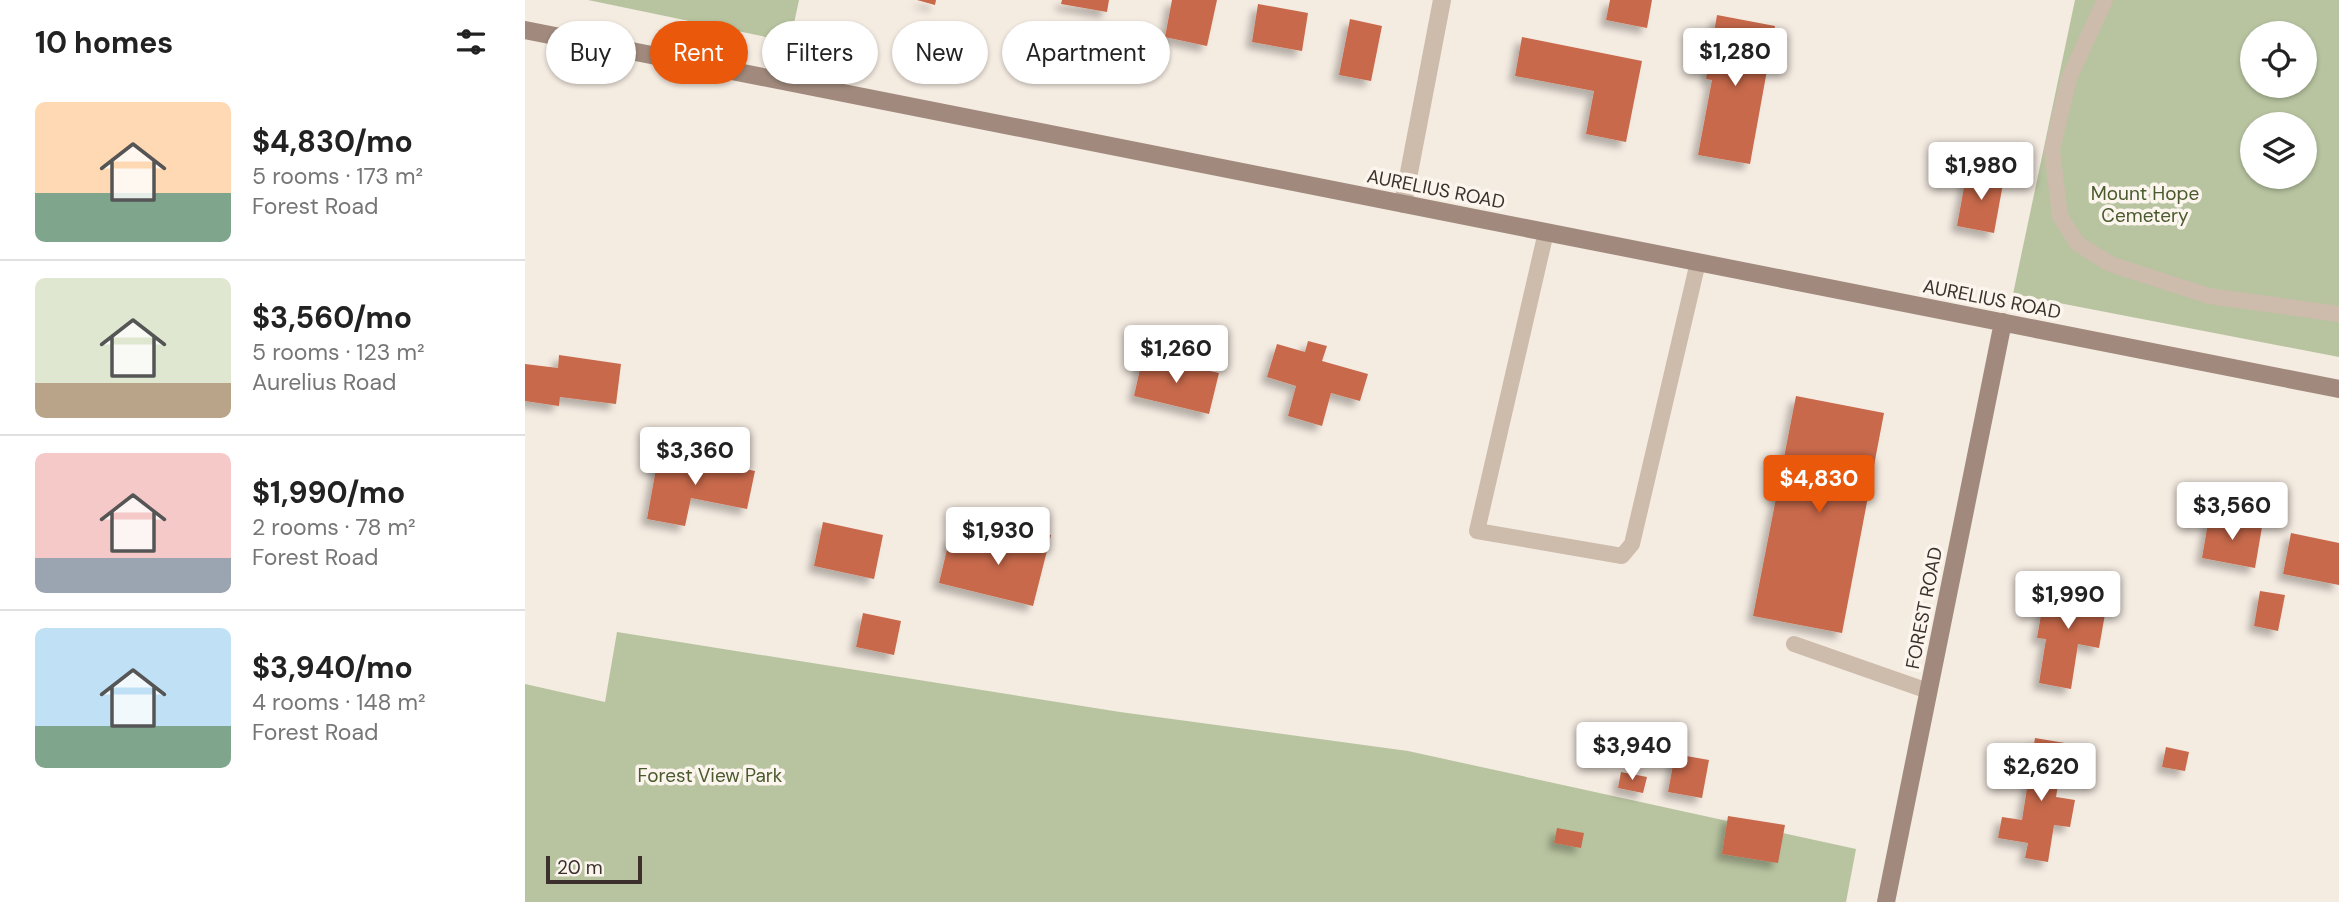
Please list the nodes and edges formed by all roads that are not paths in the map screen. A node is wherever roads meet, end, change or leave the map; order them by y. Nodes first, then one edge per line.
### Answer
1 (1442, 0) edge
2 (2105, 0) edge
3 (525, 30) edge
4 (1403, 204) junction
5 (1546, 232) junction
6 (1698, 262) junction
7 (2339, 314) edge
8 (2003, 322) junction
9 (2339, 389) edge
10 (1794, 644) dead end
11 (1928, 691) junction
12 (1886, 902) edge

1 - 4 street
2 - 7 lane
3 - 4 street, AURELIUS ROAD
4 - 5 street, AURELIUS ROAD
5 - 6 street, AURELIUS ROAD
5 - 6 lane
6 - 8 street, AURELIUS ROAD
8 - 9 street, AURELIUS ROAD
8 - 11 street, FOREST ROAD
10 - 11 lane
11 - 12 street, FOREST ROAD

